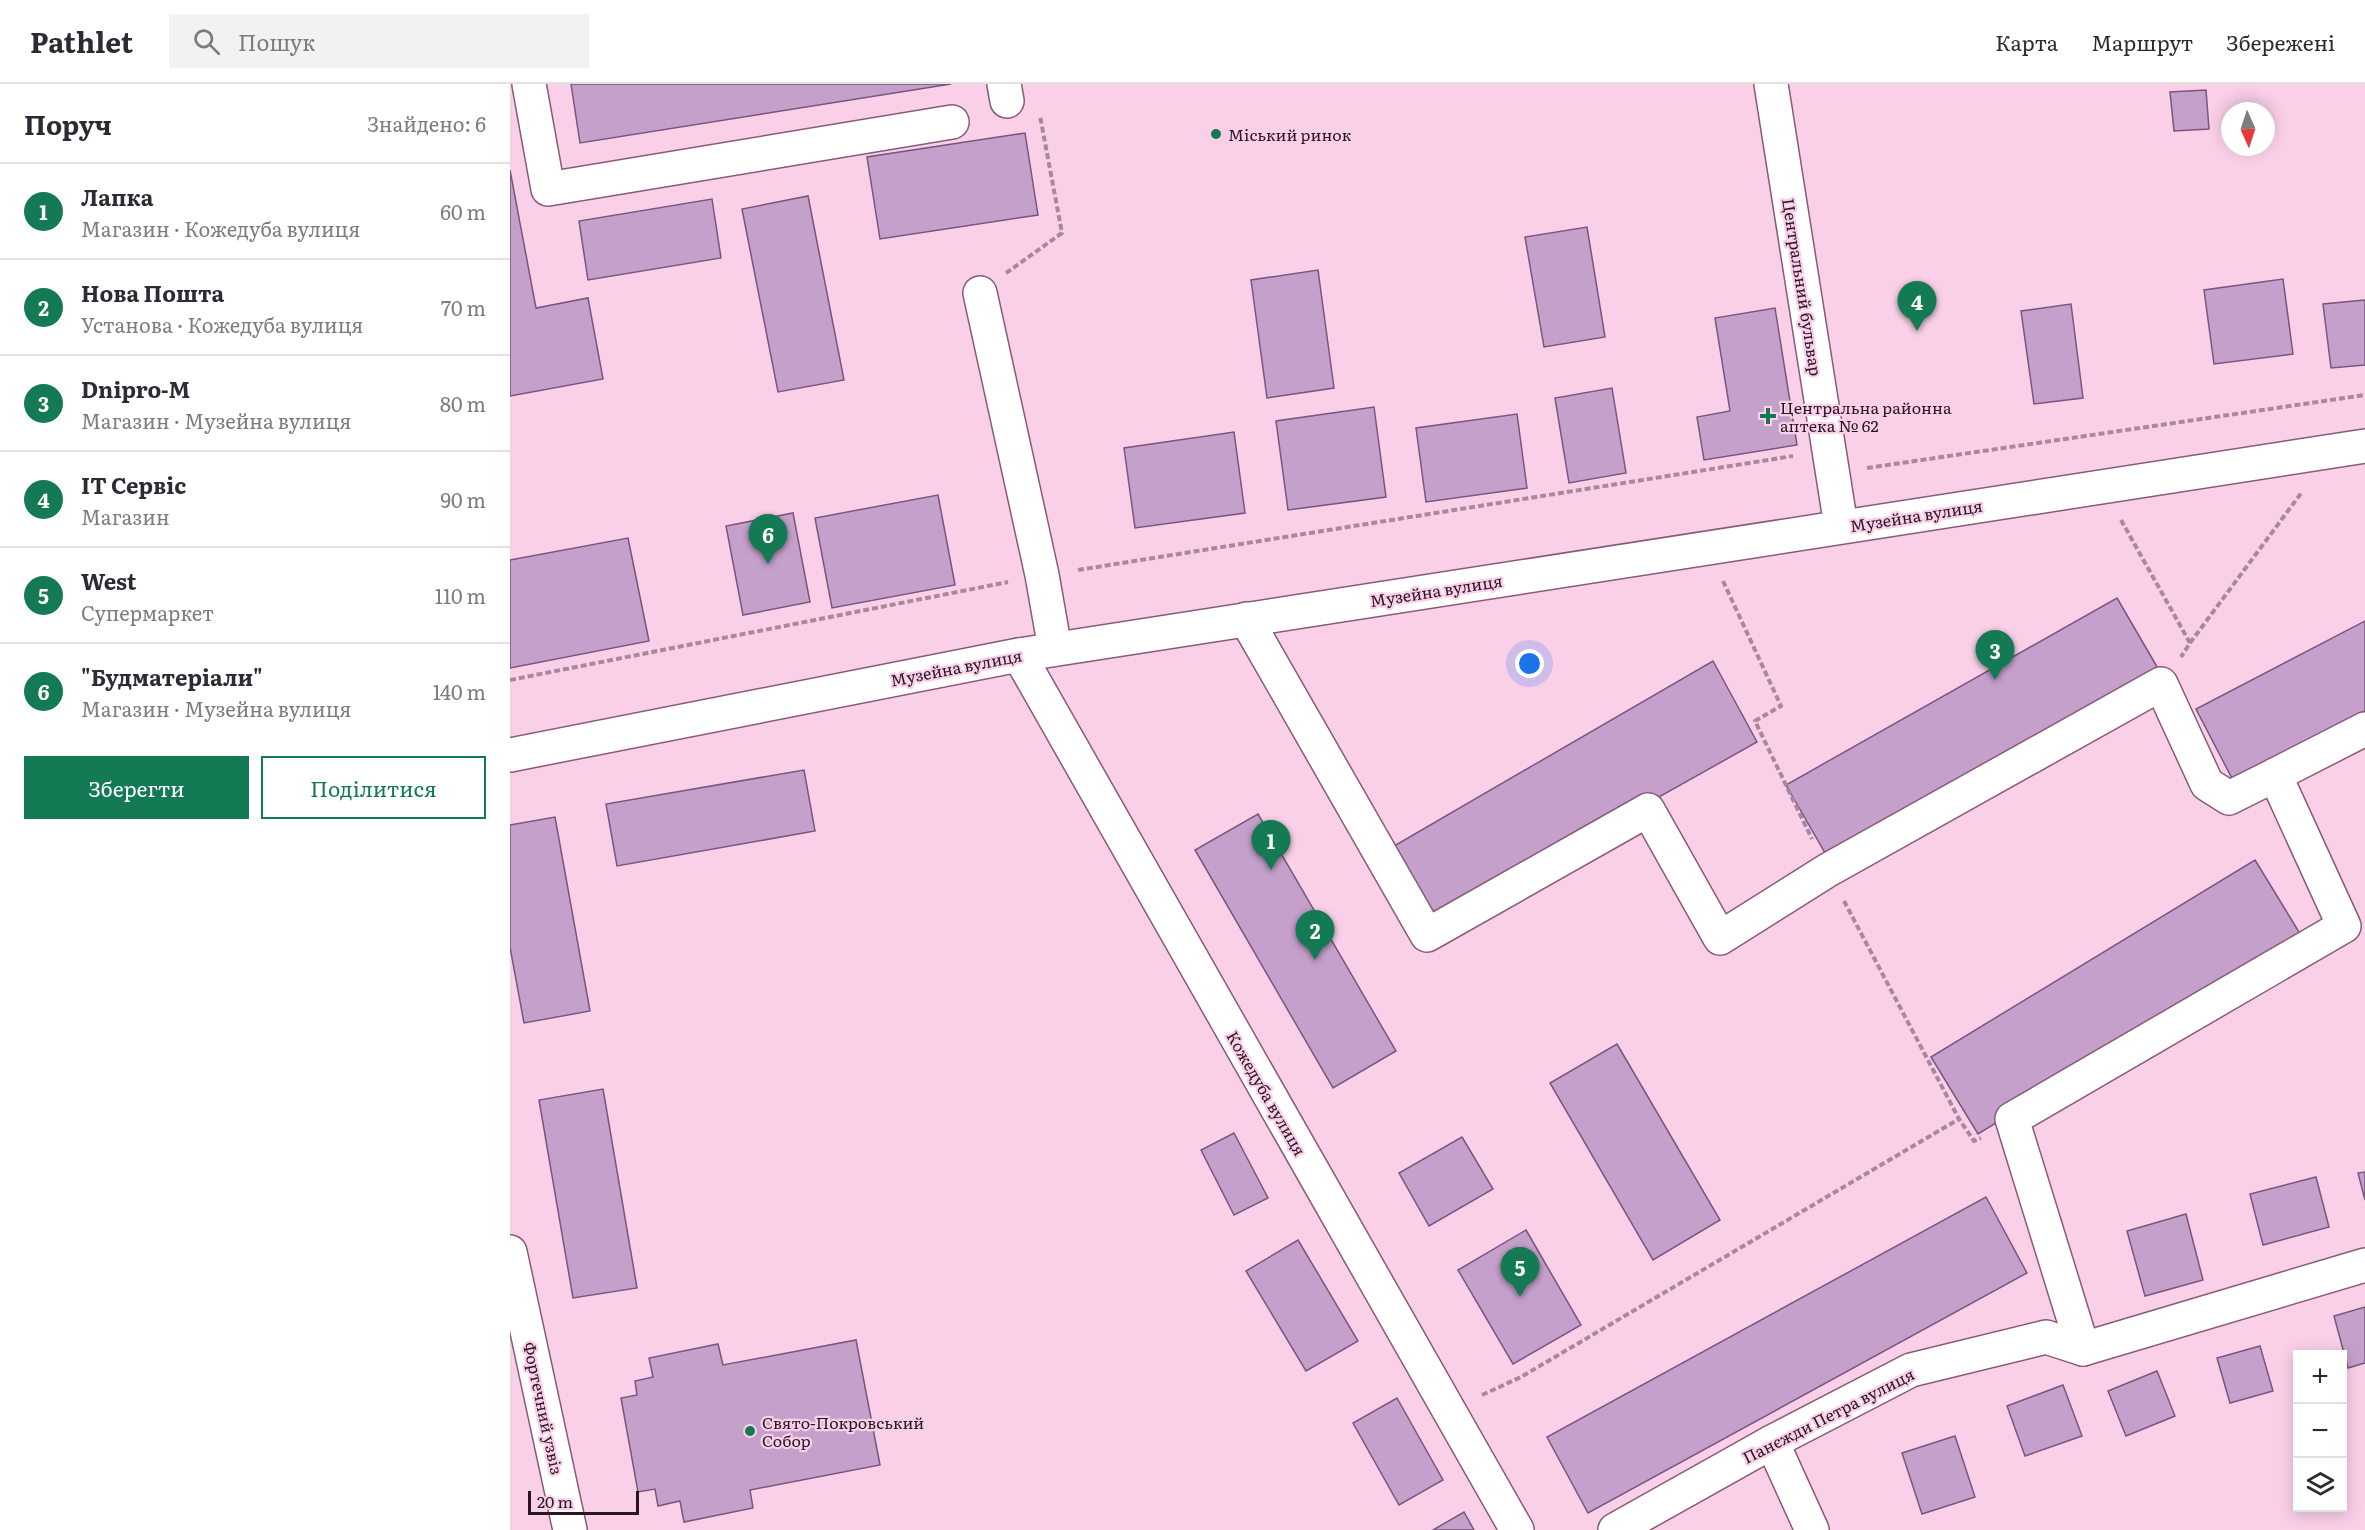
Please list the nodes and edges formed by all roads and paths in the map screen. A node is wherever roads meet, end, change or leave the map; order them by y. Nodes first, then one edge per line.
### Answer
1 (529, 84) edge
2 (1771, 84) edge
3 (1005, 92) edge
4 (951, 123) dead end
5 (980, 292) joint
6 (2365, 395) edge
7 (2365, 446) edge
8 (1832, 461) junction
9 (2308, 483) dead end
10 (1841, 526) junction
11 (1707, 547) junction
12 (1042, 575) junction
13 (1246, 619) junction
14 (2190, 643) dead end
15 (1055, 649) junction
16 (1019, 655) junction
17 (510, 680) edge
18 (2365, 729) edge
19 (510, 755) edge
20 (2275, 775) junction
21 (1828, 870) junction
22 (1959, 1119) junction
23 (2012, 1119) junction
24 (510, 1252) edge
25 (2365, 1265) edge
26 (2083, 1349) junction
27 (1448, 1411) junction
28 (1772, 1442) junction
29 (570, 1530) edge
30 (1516, 1530) edge
31 (1615, 1530) edge
32 (1812, 1530) edge

1 - 4 street
2 - 8 street, Центральний бульвар
3 - 5 path
5 - 12 street
6 - 8 path
7 - 10 street, Музейна вулиця
8 - 10 street, Центральний бульвар
8 - 12 path
9 - 14 path
10 - 11 street, Музейна вулиця
11 - 13 street, Музейна вулиця
11 - 21 path
12 - 15 street
12 - 17 path
13 - 15 street, Музейна вулиця
13 - 21 street
15 - 16 street, Музейна вулиця
16 - 19 street, Музейна вулиця
16 - 27 street, Кожедуба вулиця
18 - 20 street
20 - 21 street
20 - 23 street
21 - 22 path
22 - 23 path
22 - 27 path
23 - 26 street
24 - 29 street, Фортечний узвіз
25 - 26 street
26 - 28 street, Панєжди Петра вулиця
27 - 30 street, Кожедуба вулиця
28 - 31 street, Панєжди Петра вулиця
28 - 32 street

